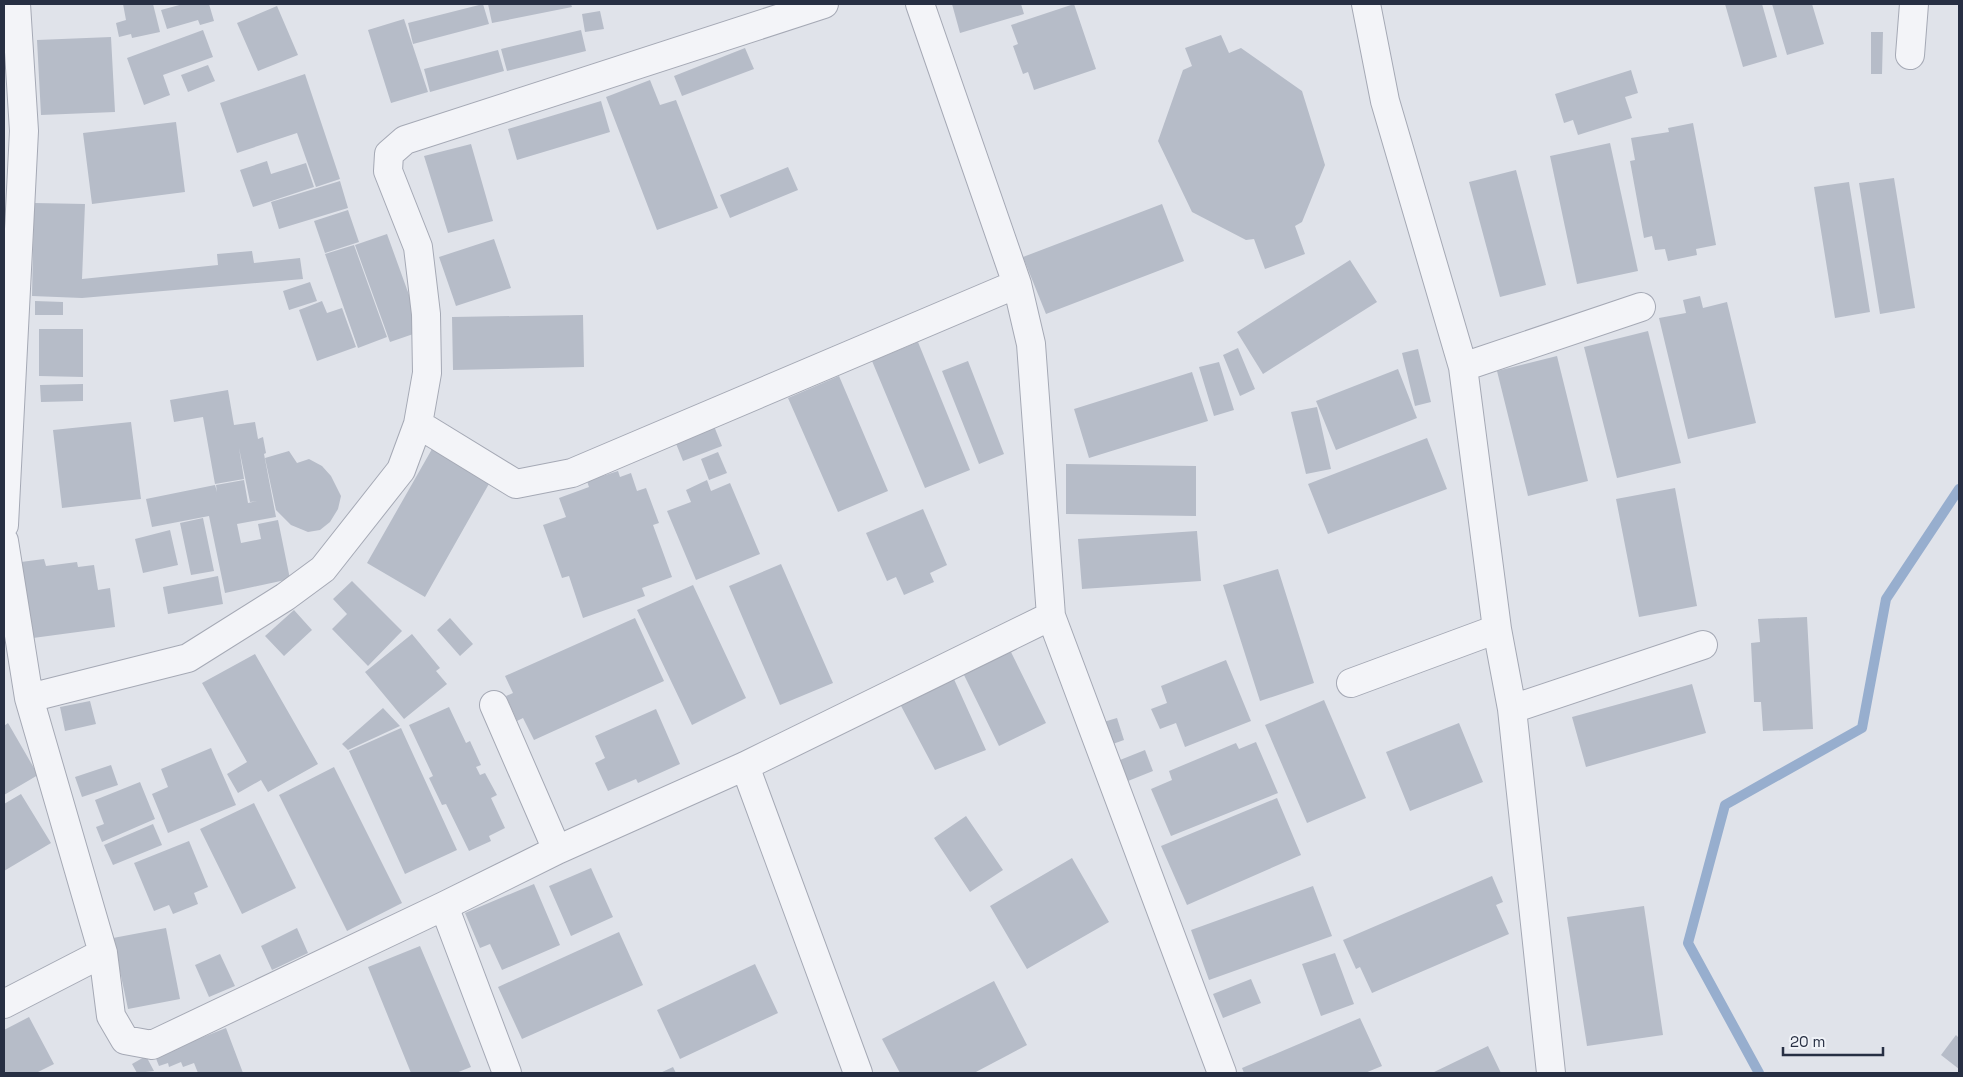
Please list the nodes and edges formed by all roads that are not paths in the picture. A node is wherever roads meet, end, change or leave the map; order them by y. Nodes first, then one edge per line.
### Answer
1 (16, 4) edge
2 (824, 4) edge
3 (920, 4) edge
4 (1366, 4) edge
5 (1914, 4) edge
6 (1910, 55) dead end
7 (1016, 284) junction
8 (1641, 307) dead end
9 (1463, 368) junction
10 (418, 424) junction
11 (4, 525) edge
12 (4, 541) edge
13 (1051, 616) junction
14 (1497, 629) junction
15 (1703, 645) dead end
16 (1351, 683) dead end
17 (29, 698) junction
18 (494, 705) dead end
19 (1512, 709) junction
20 (745, 766) junction
21 (557, 850) junction
22 (444, 906) junction
23 (103, 953) junction
24 (4, 1004) edge
25 (507, 1073) edge
26 (858, 1073) edge
27 (1222, 1073) edge
28 (1551, 1073) edge

1 - 11 street
2 - 10 street
3 - 7 street
4 - 9 street
5 - 6 street
7 - 10 street
7 - 13 street
8 - 9 street
9 - 14 street
10 - 17 street
12 - 17 street
13 - 20 street
13 - 27 street
14 - 16 street
14 - 19 street
15 - 19 street
17 - 23 street
18 - 21 street
19 - 28 street
20 - 21 street
20 - 26 street
21 - 22 street
22 - 23 street
22 - 25 street
23 - 24 street

